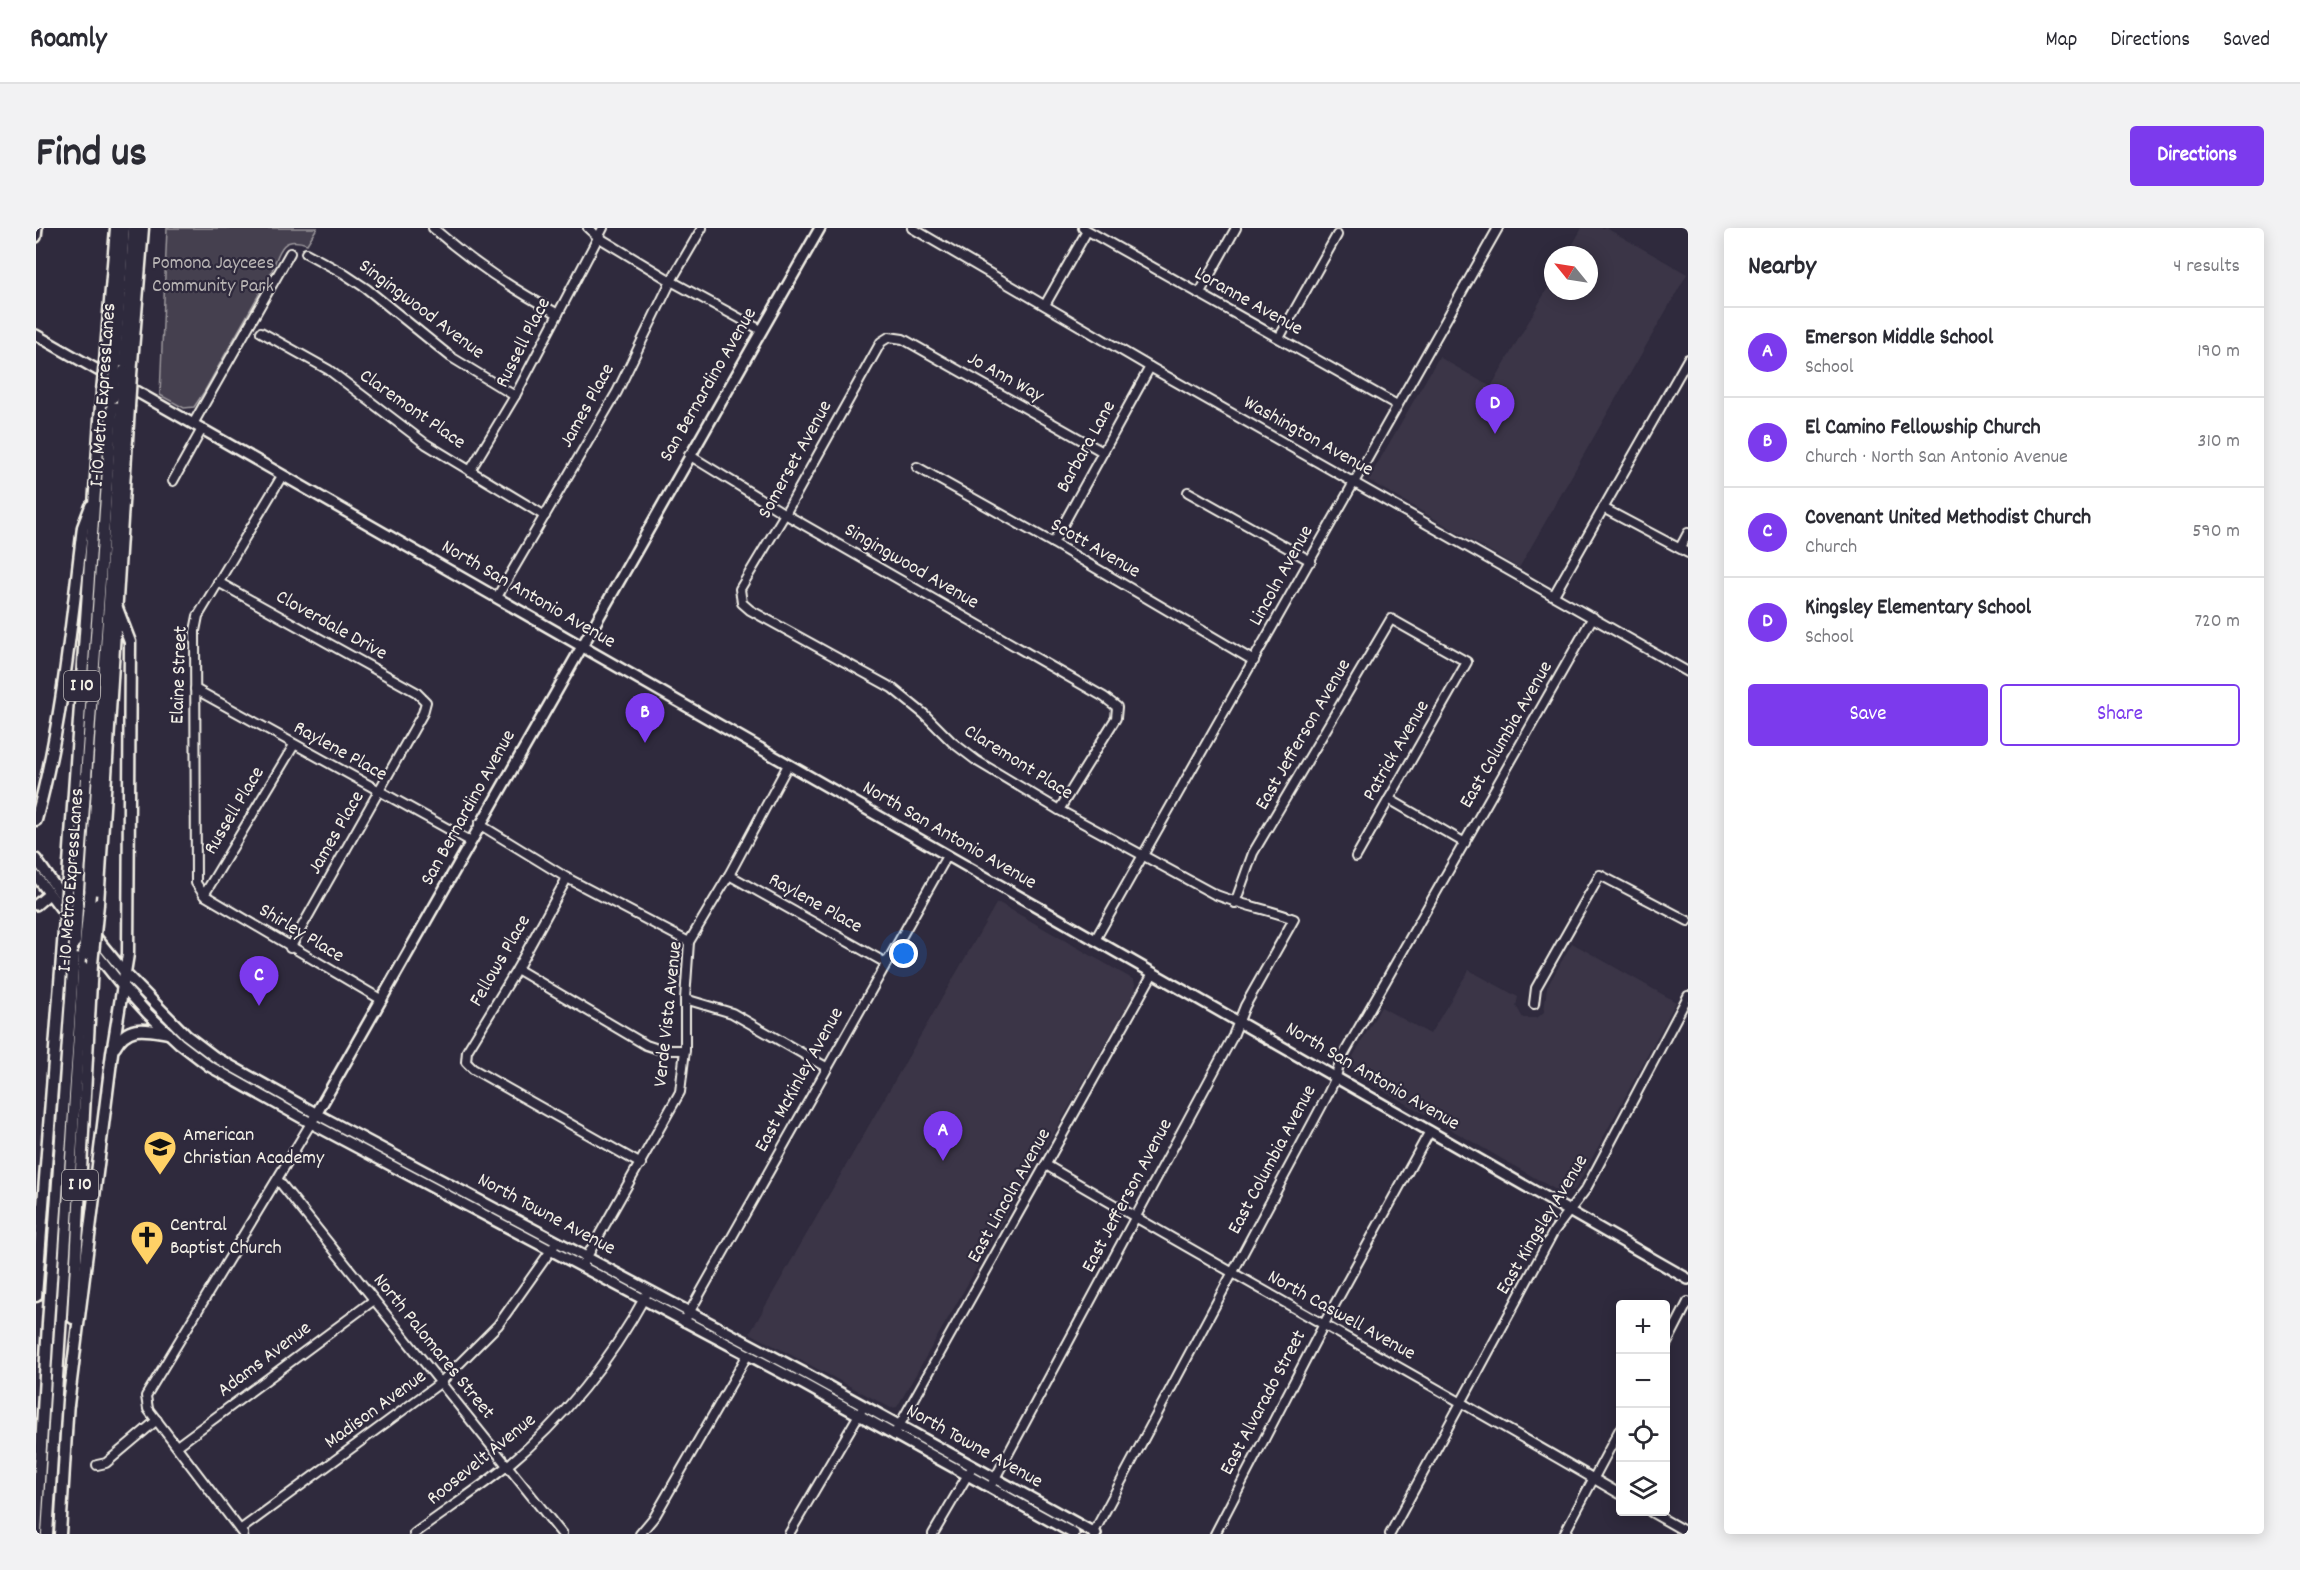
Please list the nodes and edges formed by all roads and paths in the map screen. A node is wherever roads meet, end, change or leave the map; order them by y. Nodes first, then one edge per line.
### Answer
1 (37, 228) edge
2 (116, 228) edge
3 (124, 228) edge
4 (134, 228) edge
5 (143, 228) edge
6 (433, 228) edge
7 (588, 228) edge
8 (603, 228) edge
9 (702, 228) edge
10 (819, 228) edge
11 (912, 228) edge
12 (1236, 228) edge
13 (1498, 228) edge
14 (1085, 229) edge
15 (1337, 235) dead end
16 (36, 237) edge
17 (598, 237) junction
18 (290, 253) dead end
19 (306, 253) dead end
20 (671, 281) junction
21 (1199, 294) junction
22 (1045, 305) junction
23 (558, 314) junction
24 (761, 330) junction
25 (261, 332) dead end
26 (36, 335) edge
27 (889, 337) joint
28 (1279, 338) junction
29 (1688, 359) edge
30 (1150, 367) junction
31 (119, 368) junction
32 (516, 396) junction
33 (121, 402) junction
34 (1397, 405) junction
35 (197, 427) junction
36 (1103, 452) junction
37 (689, 455) junction
38 (917, 467) dead end
39 (470, 471) junction
40 (282, 476) junction
41 (173, 481) dead end
42 (1353, 481) junction
43 (1188, 492) dead end
44 (96, 494) junction
45 (1603, 508) junction
46 (785, 514) junction
47 (545, 516) junction
48 (1688, 533) edge
49 (1053, 543) junction
50 (1680, 548) junction
51 (1688, 553) edge
52 (1311, 561) junction
53 (218, 582) junction
54 (1554, 595) junction
55 (496, 597) junction
56 (742, 603) joint
57 (117, 608) junction
58 (1593, 617) junction
59 (1391, 619) joint
60 (581, 647) junction
61 (1254, 661) junction
62 (1688, 672) edge
63 (195, 689) junction
64 (426, 702) joint
65 (294, 745) junction
66 (788, 765) junction
67 (379, 793) junction
68 (1389, 799) junction
69 (38, 810) edge
70 (1059, 810) junction
71 (36, 820) edge
72 (479, 824) junction
73 (470, 841) junction
74 (1465, 843) junction
75 (1142, 854) junction
76 (947, 856) junction
77 (1356, 857) dead end
78 (36, 859) edge
79 (36, 868) edge
80 (729, 875) junction
81 (36, 876) edge
82 (567, 878) junction
83 (54, 883) junction
84 (49, 894) junction
85 (204, 895) junction
86 (1235, 903) junction
87 (36, 905) edge
88 (1294, 919) joint
89 (1688, 921) edge
90 (1095, 940) junction
91 (689, 942) junction
92 (290, 948) junction
93 (886, 963) junction
94 (517, 969) junction
95 (1153, 973) junction
96 (126, 974) junction
97 (123, 986) junction
98 (1688, 996) edge
99 (685, 999) junction
100 (382, 1000) junction
101 (1534, 1004) dead end
102 (1238, 1021) junction
103 (168, 1033) junction
104 (685, 1050) junction
105 (112, 1053) junction
106 (826, 1067) junction
107 (1336, 1077) junction
108 (314, 1118) junction
109 (1430, 1131) junction
110 (641, 1164) junction
111 (1046, 1165) junction
112 (278, 1180) junction
113 (1570, 1212) junction
114 (1135, 1218) junction
115 (554, 1245) junction
116 (585, 1262) junction
117 (1231, 1273) junction
118 (1688, 1279) edge
119 (649, 1290) junction
120 (36, 1296) edge
121 (644, 1299) junction
122 (374, 1300) junction
123 (1688, 1302) edge
124 (686, 1317) junction
125 (1324, 1324) junction
126 (1670, 1336) edge
127 (747, 1356) junction
128 (441, 1383) junction
129 (1461, 1403) junction
130 (68, 1405) junction
131 (860, 1411) junction
132 (157, 1420) junction
133 (897, 1431) junction
134 (1616, 1437) edge
135 (177, 1446) junction
136 (66, 1450) junction
137 (97, 1465) dead end
138 (507, 1466) junction
139 (970, 1471) junction
140 (1594, 1479) junction
141 (992, 1484) junction
142 (1616, 1492) edge
143 (1658, 1516) edge
144 (1077, 1531) edge
145 (242, 1532) edge
146 (1688, 1533) edge
147 (36, 1534) edge
148 (46, 1534) edge
149 (60, 1534) edge
150 (66, 1534) edge
151 (414, 1534) edge
152 (562, 1534) edge
153 (640, 1534) edge
154 (789, 1534) edge
155 (933, 1534) edge
156 (1094, 1534) edge
157 (1215, 1534) edge
158 (1390, 1534) edge
159 (1564, 1534) edge

1 - 16 main road
2 - 31 highway, I 10
3 - 31 highway, I-10 Metro ExpressLanes
4 - 31 highway, I-10 Metro ExpressLanes
5 - 31 highway, I 10
6 - 23 street
7 - 17 street
8 - 17 street, Russell Place
9 - 20 street, James Place
10 - 24 main road, San Bernardino Avenue
11 - 22 street, Washington Avenue
12 - 21 street
13 - 34 street, Lincoln Avenue
14 - 21 street, Loranne Avenue
14 - 22 street
15 - 28 street
17 - 20 street
17 - 23 street, Russell Place
18 - 35 street
19 - 32 street, Singingwood Avenue
20 - 24 street
20 - 47 street, James Place
21 - 28 street, Loranne Avenue
22 - 30 street, Washington Avenue
23 - 32 street, Russell Place
24 - 37 main road, San Bernardino Avenue
25 - 39 street, Claremont Place
26 - 35 main road, North San Antonio Avenue
27 - 36 street, Jo Ann Way
27 - 46 street, Somerset Avenue
28 - 34 street, Loranne Avenue
29 - 45 street
30 - 36 street, Barbara Lane
30 - 42 street, Washington Avenue
31 - 33 highway, I 10, bridge
31 - 33 highway, I-10 Metro ExpressLanes, bridge
31 - 44 highway, I 10, bridge
32 - 39 street, Russell Place
33 - 57 highway, I 10
33 - 147 highway, I-10 Metro ExpressLanes, bridge
33 - 148 highway, I-10 Metro ExpressLanes, bridge
34 - 42 street, Lincoln Avenue
35 - 40 main road, North San Antonio Avenue
35 - 41 street
36 - 49 street, Barbara Lane
37 - 46 street, Singingwood Avenue
37 - 60 main road, San Bernardino Avenue
38 - 49 street, Scott Avenue
39 - 47 street, Claremont Place
40 - 53 street, Elaine Street
40 - 55 main road, North San Antonio Avenue
42 - 52 street, Lincoln Avenue
42 - 54 street, Washington Avenue
43 - 52 street
44 - 69 highway
44 - 120 highway, I 10, bridge
45 - 50 street
45 - 54 street
46 - 56 street, Somerset Avenue
46 - 70 street, Singingwood Avenue
47 - 55 street, James Place
48 - 50 street
49 - 61 street, Scott Avenue
50 - 51 street
52 - 61 street, Lincoln Avenue
53 - 63 street, Elaine Street
53 - 64 street, Cloverdale Drive
54 - 58 street, Washington Avenue
55 - 60 main road, North San Antonio Avenue
56 - 70 street, Claremont Place
57 - 96 highway
57 - 130 highway, I 10, bridge
58 - 62 street, Washington Avenue
58 - 74 street, East Columbia Avenue
59 - 68 street, Patrick Avenue
59 - 86 street, East Jefferson Avenue
60 - 66 main road, North San Antonio Avenue
60 - 72 main road, San Bernardino Avenue
61 - 75 street, Lincoln Avenue
63 - 65 street, Raylene Place
63 - 85 street, Elaine Street
64 - 67 street, James Place
65 - 67 street, Raylene Place
65 - 85 street, Russell Place
66 - 76 main road, North San Antonio Avenue
66 - 80 street, Verde Vista Avenue
67 - 73 street, Raylene Place
67 - 92 street, James Place
68 - 74 street
68 - 77 street, Patrick Avenue
69 - 71 highway
70 - 75 street, Claremont Place
72 - 73 main road, San Bernardino Avenue
72 - 82 street
73 - 100 main road, San Bernardino Avenue
74 - 107 street, East Columbia Avenue
75 - 86 street, Claremont Place
75 - 90 street, Lincoln Avenue
76 - 90 main road, North San Antonio Avenue
76 - 93 street, East McKinley Avenue
78 - 83 main road, North Towne Avenue
79 - 83 main road
80 - 91 street, Verde Vista Avenue
80 - 93 street, Raylene Place
81 - 84 main road, North Towne Avenue
82 - 91 street
82 - 94 street, Fellows Place
83 - 96 main road, North Towne Avenue
84 - 87 main road
84 - 97 main road, North Towne Avenue
85 - 92 street, Shirley Place
86 - 88 street, Claremont Place
88 - 102 street, East Jefferson Avenue
89 - 101 street
90 - 95 main road, North San Antonio Avenue
91 - 99 street, Verde Vista Avenue
92 - 100 street, Shirley Place
93 - 106 street, East McKinley Avenue
94 - 104 street
94 - 110 street, Fellows Place
95 - 102 main road, North San Antonio Avenue
95 - 111 street, East Lincoln Avenue
96 - 97 highway
96 - 108 main road, North Towne Avenue
97 - 103 main road, North Towne Avenue
97 - 105 highway
98 - 113 street, East Kingsley Avenue
99 - 104 street, Verde Vista Avenue
99 - 106 street
100 - 108 main road, San Bernardino Avenue
102 - 107 main road, North San Antonio Avenue
102 - 114 street, East Jefferson Avenue
103 - 105 highway
103 - 108 main road, North Towne Avenue
104 - 110 street, Verde Vista Avenue
105 - 130 highway
106 - 124 street, East McKinley Avenue
107 - 109 main road, North San Antonio Avenue
107 - 117 street, East Columbia Avenue
108 - 112 street, San Bernardino Avenue
108 - 115 main road, North Towne Avenue
109 - 113 main road, North San Antonio Avenue
109 - 125 street, East Alvarado Street
110 - 116 street, Verde Vista Avenue
111 - 114 street, North Caswell Avenue
111 - 133 street, East Lincoln Avenue
112 - 122 street, North Palomares Street
112 - 132 street, San Bernardino Avenue
113 - 118 main road, North San Antonio Avenue
113 - 129 street, East Kingsley Avenue
114 - 117 street, North Caswell Avenue
114 - 141 street, East Jefferson Avenue
115 - 116 main road, North Towne Avenue
115 - 128 street, Madison Avenue
116 - 119 main road, North Towne Avenue
116 - 121 main road, North Towne Avenue
117 - 125 street, North Caswell Avenue
117 - 156 street, East Columbia Avenue
119 - 121 street, Roosevelt Avenue
119 - 124 main road, North Towne Avenue
121 - 124 main road, North Towne Avenue
121 - 138 street, Roosevelt Avenue
122 - 128 street, North Palomares Street
122 - 135 street, Adams Avenue
123 - 126 street
124 - 127 main road, North Towne Avenue
124 - 131 main road, North Towne Avenue
125 - 129 street, North Caswell Avenue
125 - 157 street, East Alvarado Street
127 - 131 main road, North Towne Avenue
127 - 153 street
128 - 138 street, North Palomares Street
128 - 145 street, Madison Avenue
129 - 140 street, North Caswell Avenue
129 - 158 street, East Kingsley Avenue
130 - 136 highway, I 10
131 - 133 main road, North Towne Avenue
131 - 154 street
132 - 135 street
132 - 137 street
133 - 139 main road, North Towne Avenue
134 - 140 street
135 - 145 street
136 - 149 highway, I 10
136 - 150 highway
138 - 151 street, Roosevelt Avenue
138 - 152 street, North Palomares Street
139 - 141 main road, North Towne Avenue
139 - 155 street
140 - 142 street, North Caswell Avenue
140 - 159 street
141 - 144 main road, North Towne Avenue
143 - 146 street
144 - 156 main road, North Towne Avenue

